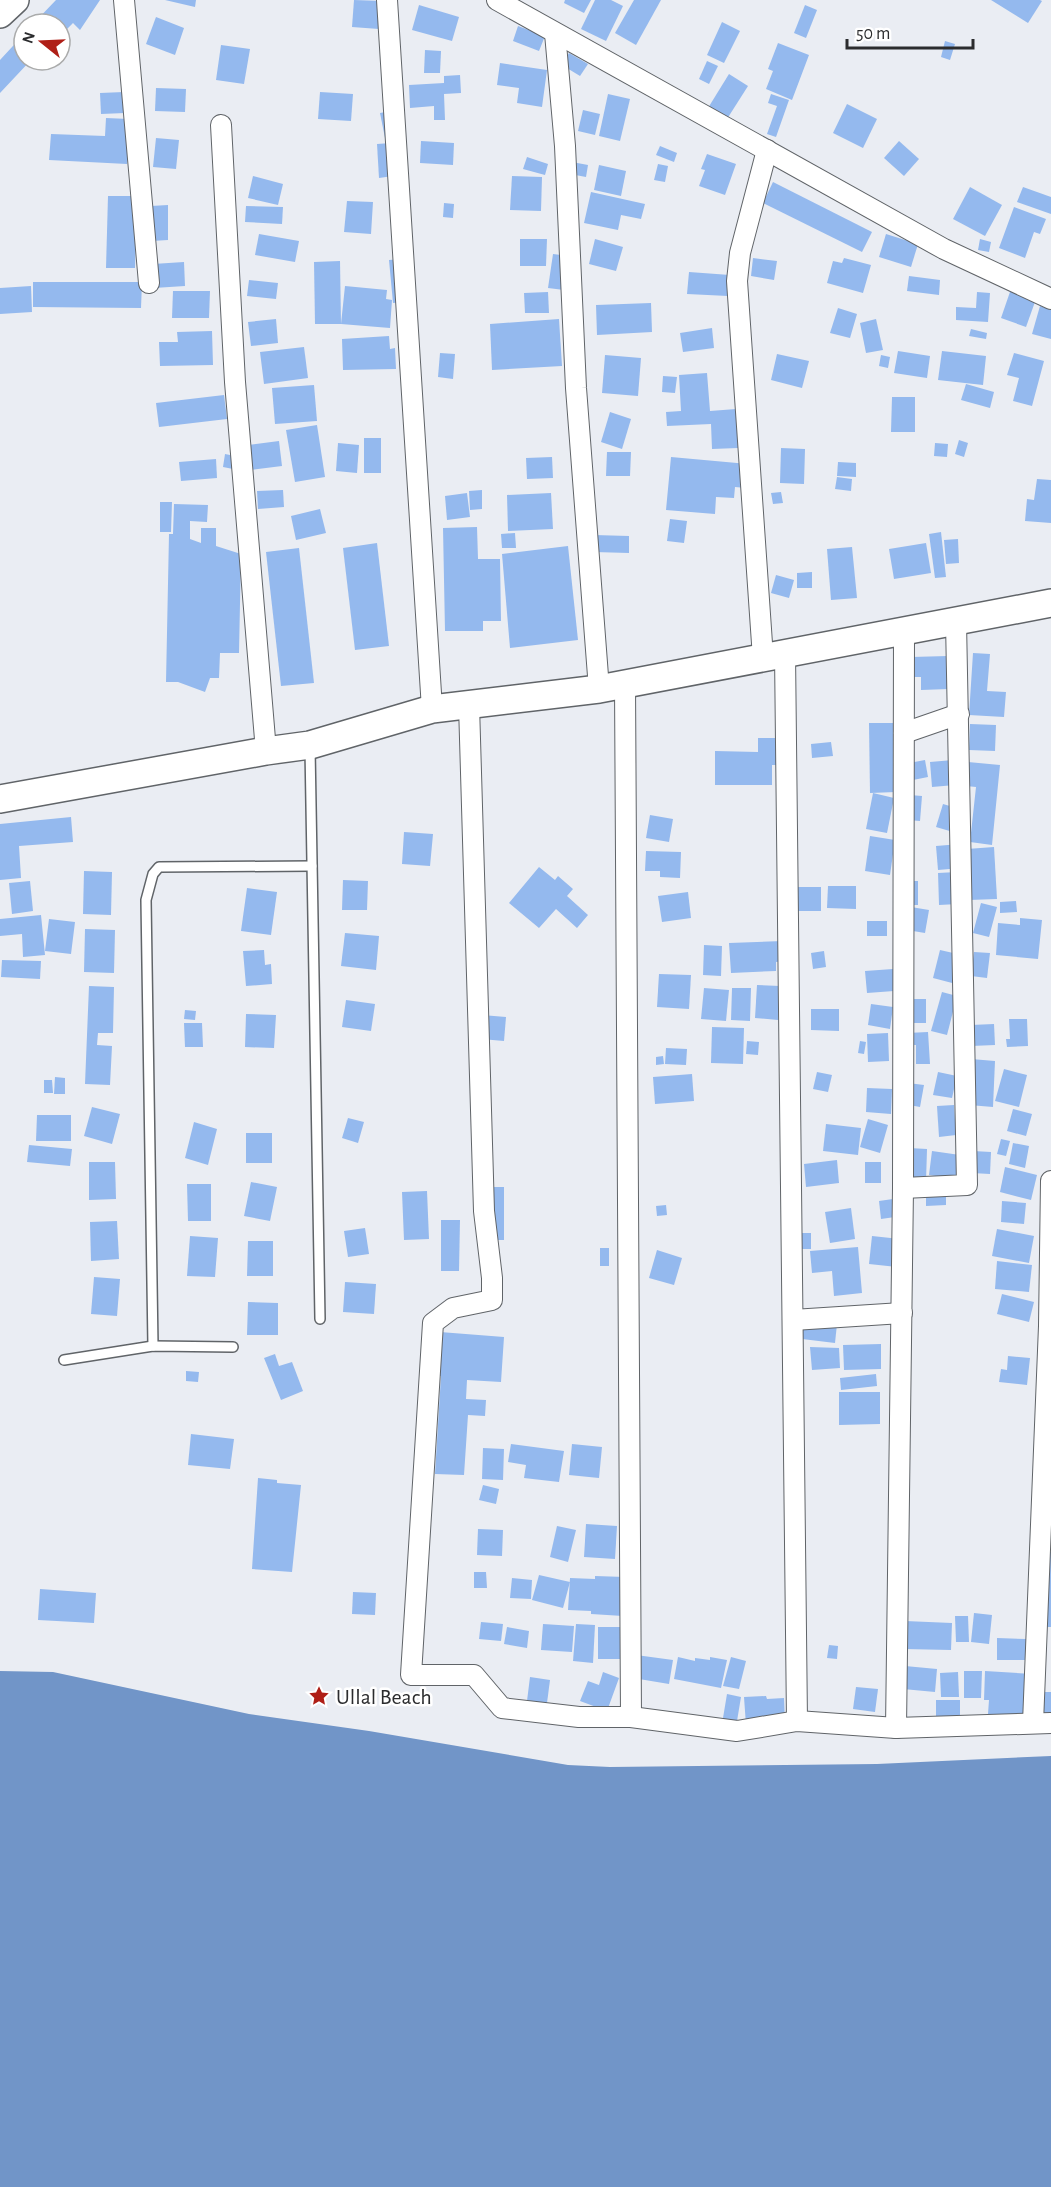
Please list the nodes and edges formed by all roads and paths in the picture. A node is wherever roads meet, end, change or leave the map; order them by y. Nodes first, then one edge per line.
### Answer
1 (15, 0) edge
2 (124, 0) edge
3 (387, 0) edge
4 (496, 0) edge
5 (0, 14) edge
6 (555, 33) junction
7 (221, 124) dead end
8 (767, 150) junction
9 (148, 283) dead end
10 (1051, 298) edge
11 (1051, 603) edge
12 (956, 622) junction
13 (904, 630) junction
14 (774, 655) junction
15 (612, 687) junction
16 (469, 705) junction
17 (432, 709) junction
18 (959, 714) junction
19 (904, 733) junction
20 (310, 746) junction
21 (266, 751) junction
22 (0, 799) edge
23 (312, 866) junction
24 (1051, 1181) edge
25 (903, 1188) junction
26 (902, 1313) junction
27 (320, 1319) dead end
28 (793, 1320) junction
29 (1050, 1326) edge
30 (153, 1346) junction
31 (233, 1347) dead end
32 (64, 1360) dead end
33 (1043, 1630) edge
34 (631, 1717) junction
35 (797, 1721) junction
36 (1042, 1723) edge
37 (897, 1728) junction

1 - 5 street
2 - 9 street
3 - 17 street
4 - 6 street
6 - 8 street
6 - 15 street
7 - 21 street
8 - 10 street
8 - 14 street
11 - 12 street
12 - 13 street
12 - 18 street
13 - 14 street
13 - 19 street
14 - 15 street
14 - 28 street
15 - 16 street
15 - 34 street
16 - 17 street
16 - 34 street
17 - 20 street
18 - 19 street
18 - 25 street
19 - 25 street
20 - 21 street
20 - 23 lane
21 - 22 street
23 - 27 lane
23 - 30 lane
24 - 29 street
25 - 26 street
26 - 28 street
26 - 37 street
28 - 35 street
29 - 33 street
30 - 31 lane
30 - 32 lane
33 - 36 street
34 - 35 street
35 - 37 street
36 - 37 street

